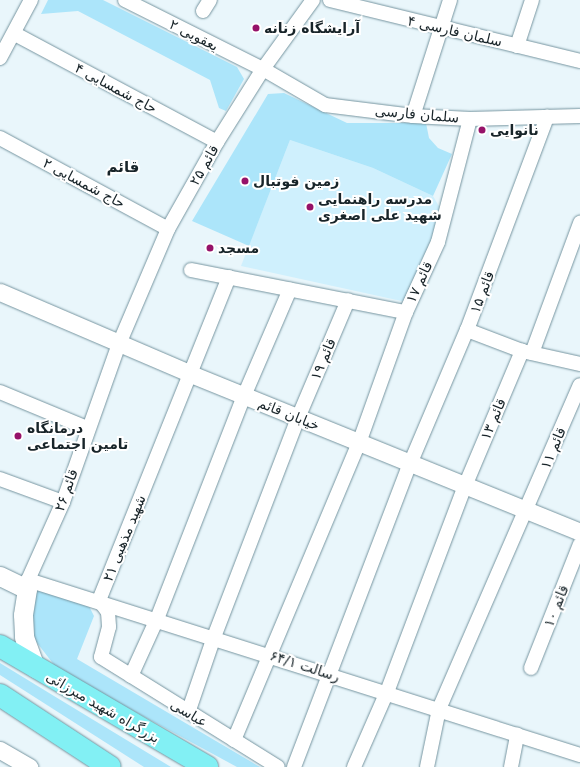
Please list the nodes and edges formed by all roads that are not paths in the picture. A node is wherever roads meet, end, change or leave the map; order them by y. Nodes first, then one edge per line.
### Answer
1 (31, 0) edge
2 (125, 0) edge
3 (313, 0) edge
4 (330, 0) edge
5 (450, 0) edge
6 (532, 0) edge
7 (140, 3) edge
8 (441, 29) junction
9 (15, 34) junction
10 (517, 46) junction
11 (0, 58) edge
12 (580, 61) edge
13 (263, 69) junction
14 (413, 116) junction
15 (580, 116) edge
16 (547, 117) junction
17 (470, 119) junction
18 (0, 138) edge
19 (217, 142) junction
20 (580, 223) edge
21 (168, 229) junction
22 (191, 270) dead end
23 (229, 277) junction
24 (290, 289) junction
25 (0, 292) edge
26 (348, 300) junction
27 (406, 312) junction
28 (467, 330) junction
29 (119, 344) junction
30 (527, 352) junction
31 (580, 364) edge
32 (191, 374) junction
33 (580, 385) edge
34 (0, 392) edge
35 (244, 396) junction
36 (298, 418) junction
37 (87, 428) junction
38 (359, 443) junction
39 (410, 464) junction
40 (0, 479) edge
41 (465, 486) junction
42 (63, 502) junction
43 (527, 511) junction
44 (580, 532) edge
45 (580, 544) edge
46 (0, 576) edge
47 (28, 585) junction
48 (99, 600) junction
49 (157, 619) junction
50 (214, 637) junction
51 (0, 646) edge
52 (271, 656) junction
53 (35, 668) junction
54 (531, 668) dead end
55 (329, 674) junction
56 (131, 676) junction
57 (387, 692) junction
58 (0, 695) edge
59 (190, 707) dead end
60 (438, 709) junction
61 (517, 735) junction
62 (234, 740) junction
63 (0, 750) edge
64 (580, 755) edge
65 (29, 767) edge
66 (110, 767) edge
67 (207, 767) edge
68 (278, 767) edge
69 (294, 767) edge
70 (354, 767) edge
71 (427, 767) edge
72 (511, 767) edge

1 - 9 street
2 - 7 street, یعقوبی ۲
3 - 13 street, قائم ۲۵
4 - 8 street, سلمان فارسی ۴
5 - 8 street
6 - 10 street
7 - 13 street, یعقوبی ۲
8 - 10 street, سلمان فارسی ۴
8 - 14 street
9 - 11 street
9 - 19 street, حاج شمسایی ۴
10 - 12 street, سلمان فارسی ۴
13 - 14 street, سلمان فارسی
13 - 19 street, قائم ۲۵
14 - 17 street, سلمان فارسی
15 - 16 street, سلمان فارسی
16 - 17 street, سلمان فارسی
16 - 28 street, قائم ۱۵
17 - 27 street, قائم ۱۷
18 - 21 street, حاج شمسایی ۲
19 - 21 street, قائم ۲۵
20 - 30 street, قائم ۱۳
21 - 29 street, قائم ۲۵
22 - 23 street
23 - 24 street
23 - 32 street, شهید مذهبی ۲۱
24 - 26 street
24 - 35 street
25 - 29 street, خیابان قائم
26 - 27 street
26 - 36 street, قائم ۱۹
27 - 38 street, قائم ۱۷
28 - 30 street
28 - 39 street, قائم ۱۵
29 - 32 street, خیابان قائم
29 - 37 street, قائم ۲۶
30 - 31 street
30 - 41 street, قائم ۱۳
32 - 35 street, خیابان قائم
32 - 48 street, شهید مذهبی ۲۱
33 - 43 street, قائم ۱۱
34 - 37 street
35 - 36 street, خیابان قائم
35 - 49 street
36 - 38 street, خیابان قائم
36 - 50 street, قائم ۱۹
37 - 42 street, قائم ۲۶
38 - 39 street, خیابان قائم
38 - 52 street, قائم ۱۷
39 - 41 street, خیابان قائم
39 - 55 street, قائم ۱۵
40 - 42 street
41 - 43 street, خیابان قائم
41 - 57 street, قائم ۱۳
42 - 47 street, قائم ۲۶
43 - 44 street, خیابان قائم
43 - 60 street, قائم ۱۱
45 - 54 street, قائم ۱۰
46 - 47 main road
47 - 48 street, رسالت ۶۴/۱
47 - 53 main road
48 - 49 street, رسالت ۶۴/۱
48 - 56 street, عباسی
49 - 50 street, رسالت ۶۴/۱
49 - 56 street
50 - 52 street, رسالت ۶۴/۱
50 - 59 street, قائم ۱۹
51 - 53 highway, بزرگراه شهید میرزائی
52 - 55 street, رسالت ۶۴/۱
52 - 62 street, قائم ۱۷
53 - 67 highway, بزرگراه شهید میرزائی
55 - 57 street, رسالت ۶۴/۱
55 - 69 street, قائم ۱۵
56 - 62 street, عباسی
57 - 60 street, رسالت ۶۴/۱
57 - 70 street, قائم ۱۳
58 - 66 highway
60 - 61 street, رسالت ۶۴/۱
60 - 71 street, قائم ۱۱
61 - 64 street, رسالت ۶۴/۱
61 - 72 street
62 - 68 street, عباسی
63 - 65 street

